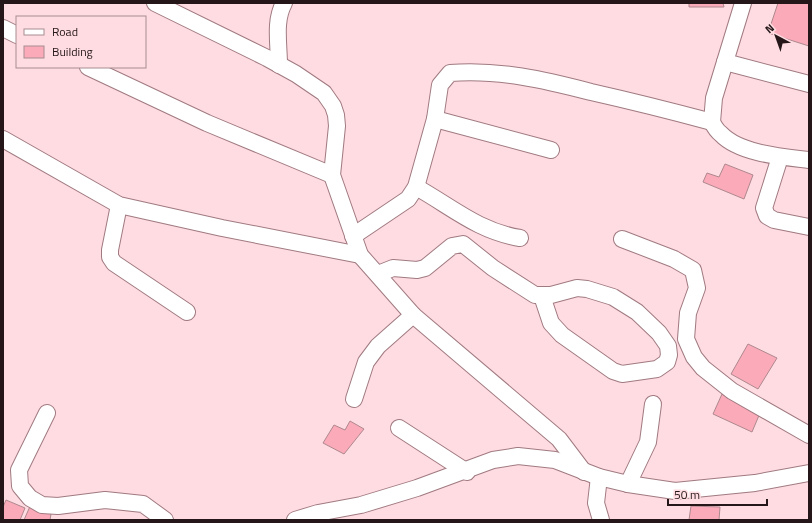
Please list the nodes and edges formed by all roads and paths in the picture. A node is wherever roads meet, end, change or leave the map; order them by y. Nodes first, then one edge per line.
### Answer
1 (155, 3) edge
2 (284, 3) edge
3 (743, 3) edge
4 (3, 28) edge
5 (16, 34) edge
6 (725, 62) junction
7 (279, 65) junction
8 (90, 68) edge
9 (809, 84) edge
10 (435, 119) junction
11 (712, 122) junction
12 (3, 139) edge
13 (551, 150) dead end
14 (780, 157) junction
15 (809, 160) edge
16 (332, 175) junction
17 (416, 188) junction
18 (119, 205) junction
19 (809, 227) edge
20 (353, 236) junction
21 (520, 238) dead end
22 (622, 239) dead end
23 (360, 255) junction
24 (378, 274) junction
25 (542, 296) junction
26 (187, 312) dead end
27 (413, 315) junction
28 (354, 399) dead end
29 (653, 404) dead end
30 (47, 413) dead end
31 (399, 428) dead end
32 (809, 435) edge
33 (467, 472) junction
34 (809, 473) edge
35 (592, 474) junction
36 (628, 484) junction
37 (166, 520) edge
38 (295, 520) edge
39 (601, 520) edge

1 - 7 street
2 - 7 street
3 - 6 street
4 - 5 street
6 - 9 street
6 - 11 street
7 - 16 street
8 - 16 street
10 - 11 street
10 - 13 street
10 - 17 street
11 - 14 street
12 - 18 street
14 - 15 street
14 - 19 street
16 - 20 street
17 - 20 street
17 - 21 street
18 - 23 street
18 - 26 street
20 - 23 street
22 - 32 street
23 - 24 street
24 - 25 street
24 - 27 street
25 - 25 street
27 - 28 street
27 - 35 street
29 - 36 street
30 - 37 street
31 - 33 street
33 - 35 street
33 - 38 street
34 - 36 street
35 - 36 street
35 - 39 street

